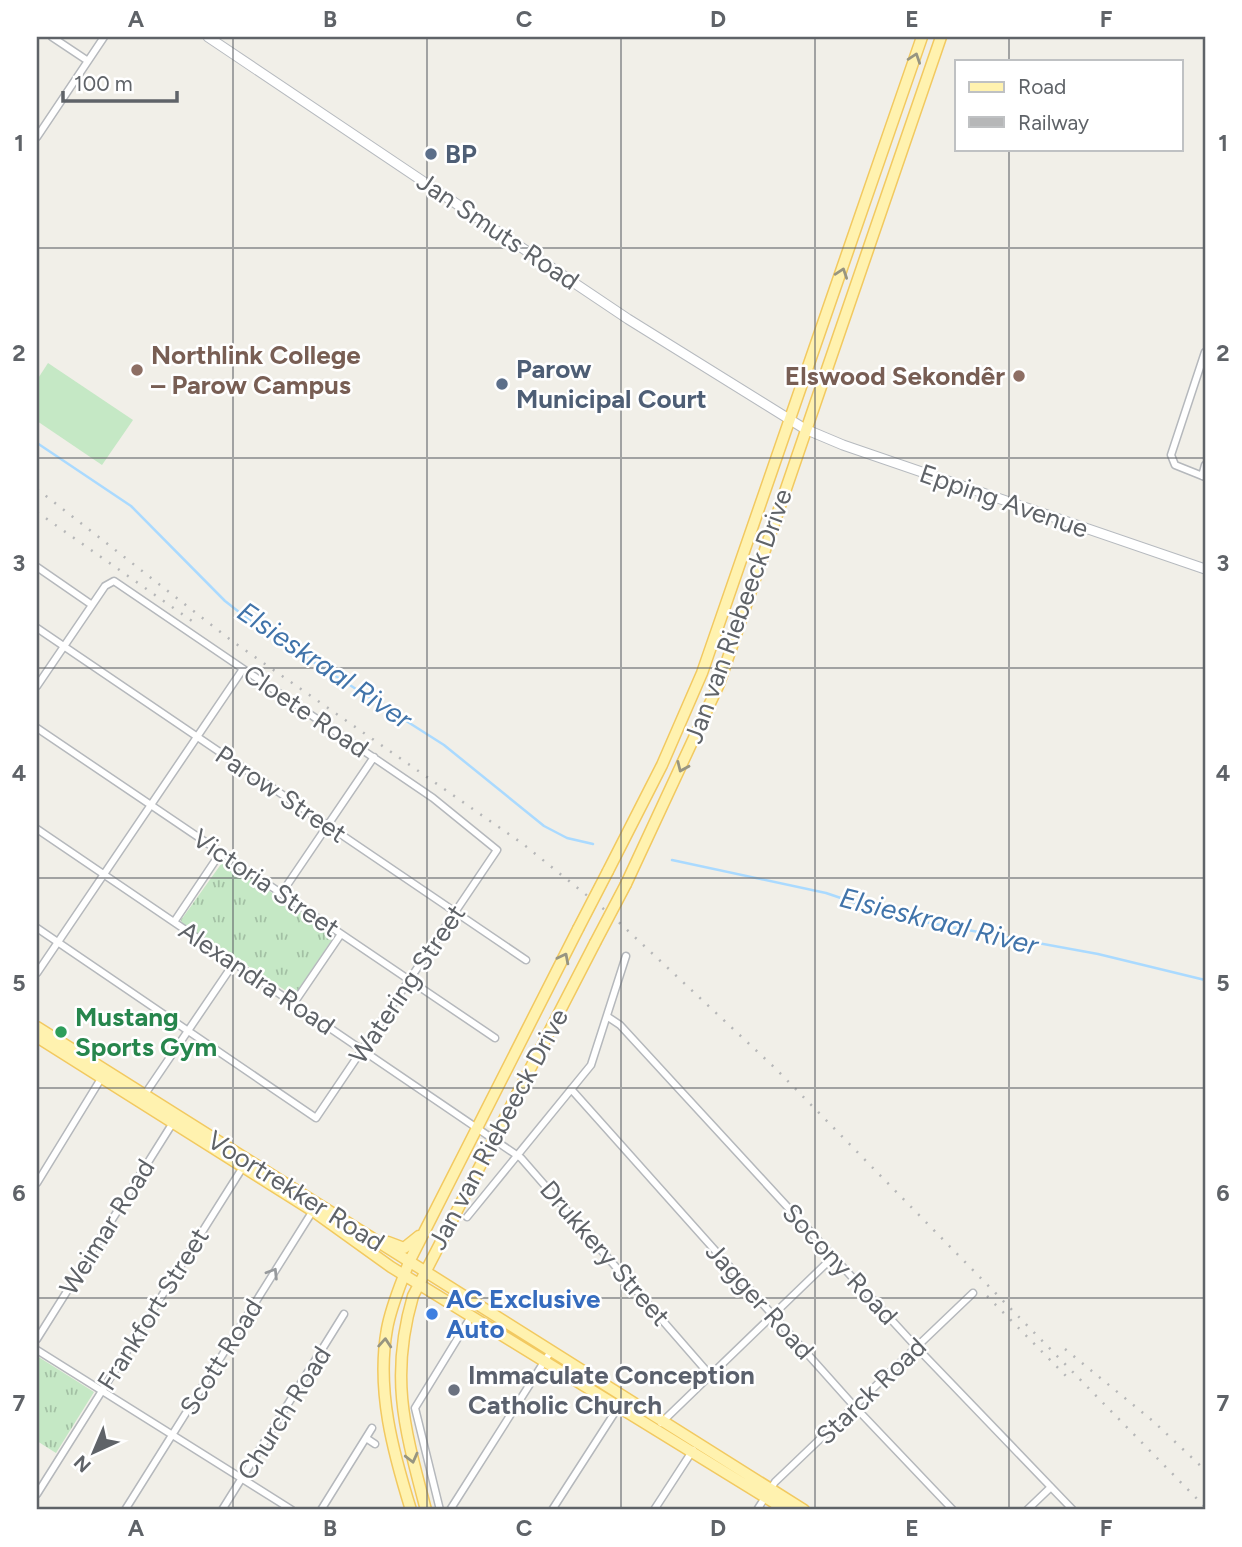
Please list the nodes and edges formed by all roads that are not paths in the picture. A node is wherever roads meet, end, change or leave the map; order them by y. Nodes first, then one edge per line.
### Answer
1 (52, 37) edge
2 (104, 37) edge
3 (208, 37) edge
4 (922, 37) edge
5 (941, 37) edge
6 (88, 61) junction
7 (38, 133) edge
8 (1205, 352) edge
9 (1195, 381) junction
10 (1205, 385) edge
11 (792, 421) junction
12 (805, 429) junction
13 (1205, 465) edge
14 (1204, 476) edge
15 (37, 567) edge
16 (1205, 569) edge
17 (92, 605) junction
18 (37, 628) edge
19 (64, 646) junction
20 (243, 669) junction
21 (37, 686) edge
22 (37, 728) edge
23 (197, 737) junction
24 (374, 757) junction
25 (150, 805) junction
26 (328, 826) junction
27 (37, 829) edge
28 (498, 850) joint
29 (221, 852) junction
30 (103, 874) junction
31 (281, 894) junction
32 (455, 912) junction
33 (174, 922) junction
34 (37, 928) edge
35 (341, 934) junction
36 (58, 942) junction
37 (626, 956) dead end
38 (526, 960) dead end
39 (234, 963) junction
40 (37, 973) edge
41 (409, 980) junction
42 (294, 1003) junction
43 (608, 1017) junction
44 (37, 1027) edge
45 (188, 1031) junction
46 (37, 1037) edge
47 (495, 1038) dead end
48 (362, 1050) junction
49 (105, 1074) junction
50 (571, 1089) junction
51 (143, 1099) junction
52 (175, 1119) junction
53 (477, 1128) junction
54 (493, 1140) junction
55 (516, 1155) junction
56 (245, 1163) junction
57 (37, 1183) edge
58 (315, 1207) junction
59 (467, 1217) dead end
60 (357, 1229) junction
61 (426, 1230) junction
62 (834, 1256) junction
63 (409, 1262) junction
64 (424, 1271) junction
65 (404, 1274) junction
66 (419, 1282) junction
67 (973, 1293) dead end
68 (344, 1314) dead end
69 (472, 1315) junction
70 (773, 1315) junction
71 (37, 1339) edge
72 (917, 1347) junction
73 (37, 1350) edge
74 (548, 1355) junction
75 (710, 1375) junction
76 (102, 1391) junction
77 (622, 1401) junction
78 (854, 1406) junction
79 (660, 1425) junction
80 (372, 1428) dead end
81 (173, 1435) junction
82 (366, 1438) junction
83 (375, 1444) dead end
84 (695, 1447) junction
85 (242, 1479) junction
86 (1051, 1487) junction
87 (768, 1493) junction
88 (37, 1494) edge
89 (125, 1510) edge
90 (222, 1510) edge
91 (292, 1510) edge
92 (321, 1510) edge
93 (411, 1510) edge
94 (426, 1510) edge
95 (440, 1510) edge
96 (450, 1510) edge
97 (552, 1510) edge
98 (654, 1510) edge
99 (757, 1510) edge
100 (786, 1510) edge
101 (804, 1510) edge
102 (953, 1510) edge
103 (1027, 1510) edge
104 (1073, 1510) edge

1 - 6 street
2 - 6 street
3 - 11 street, Jan Smuts Road
11 -> 4 main road, Jan van Riebeeck Drive
5 - 12 main road, Jan van Riebeeck Drive
6 - 7 street
8 - 9 street
9 - 10 street
9 - 14 street
11 - 12 street, Jan Smuts Road
53 -> 11 main road, Jan van Riebeeck Drive, bridge
12 - 16 street, Epping Avenue
12 -> 54 main road, Jan van Riebeeck Drive, bridge
13 - 14 street
15 - 17 street
17 - 19 street
17 - 20 street, Cloete Road
18 - 19 street, Parow Street
19 - 21 street
19 - 23 street, Parow Street
20 - 23 street
20 - 24 street, Cloete Road
22 - 25 street, Victoria Street
23 - 25 street
23 - 26 street, Parow Street
24 - 26 street
24 - 28 street, Cloete Road
25 - 29 street, Victoria Street
25 - 30 street
26 - 31 street
26 - 32 street, Parow Street
27 - 30 street, Alexandra Road
28 - 32 street, Watering Street
29 - 31 street, Victoria Street
29 - 33 street
30 - 33 street, Alexandra Road
30 - 36 street
31 - 35 street, Victoria Street
32 - 38 street, Parow Street
32 - 41 street, Watering Street
33 - 39 street, Alexandra Road
34 - 36 street
35 - 41 street, Victoria Street
35 - 42 street
36 - 40 street
36 - 45 street
37 - 43 street
39 - 42 street, Alexandra Road
39 - 45 street
41 - 47 street, Victoria Street
41 - 48 street, Watering Street
42 - 48 street, Alexandra Road
43 - 50 street
43 - 62 street, Socony Road
44 - 49 main road, Voortrekker Road
45 - 48 street, Watering Street
45 - 51 street
46 - 49 main road, Voortrekker Road
48 - 53 street, Alexandra Road
49 - 51 main road, Voortrekker Road
49 - 57 street
50 - 55 street
50 - 70 street, Jagger Road
51 - 52 main road, Voortrekker Road
52 - 56 main road, Voortrekker Road
52 - 71 street, Weimar Road
53 - 54 street, Alexandra Road
53 - 61 main road, Jan van Riebeeck Drive
54 - 55 street, Drukkery Street
54 - 64 main road, Jan van Riebeeck Drive
55 - 59 street
55 - 75 street, Drukkery Street
56 - 58 main road, Voortrekker Road
56 - 76 street, Frankfort Street
58 - 60 main road, Voortrekker Road
58 - 65 main road, Voortrekker Road
81 -> 58 street, Scott Road
60 - 61 main road
60 - 63 main road, Voortrekker Road
61 - 63 main road, Jan van Riebeeck Drive
62 - 70 street
62 - 72 street, Socony Road
63 - 64 main road, Voortrekker Road
63 - 65 main road, Jan van Riebeeck Drive
64 - 66 main road, Jan van Riebeeck Drive
64 - 74 main road, Voortrekker Road
65 - 66 main road, Voortrekker Road
93 -> 65 main road, Jan van Riebeeck Drive
66 - 69 main road, Voortrekker Road
66 -> 94 main road, Jan van Riebeeck Drive
67 - 72 street, Starck Road
68 - 85 street, Church Road
69 - 74 main road, Voortrekker Road
69 - 95 street
70 - 75 street
70 - 78 street, Jagger Road
72 - 78 street, Starck Road
72 - 86 street, Socony Road
73 - 76 street
74 - 77 main road, Voortrekker Road
74 - 96 street
75 - 79 street
76 - 81 street
76 - 88 street, Frankfort Street
77 - 79 main road, Voortrekker Road
77 - 97 street
78 - 87 street, Starck Road
78 - 102 street, Jagger Road
79 - 84 main road, Voortrekker Road
80 - 82 street
81 - 85 street
81 - 89 street, Scott Road
82 - 83 street
82 - 92 street
84 - 87 main road, Voortrekker Road
84 - 98 street
85 - 90 street, Church Road
85 - 91 street
86 - 103 street
86 - 104 street, Socony Road
87 - 99 street, Starck Road
87 - 100 main road, Voortrekker Road
87 - 101 main road, Voortrekker Road

